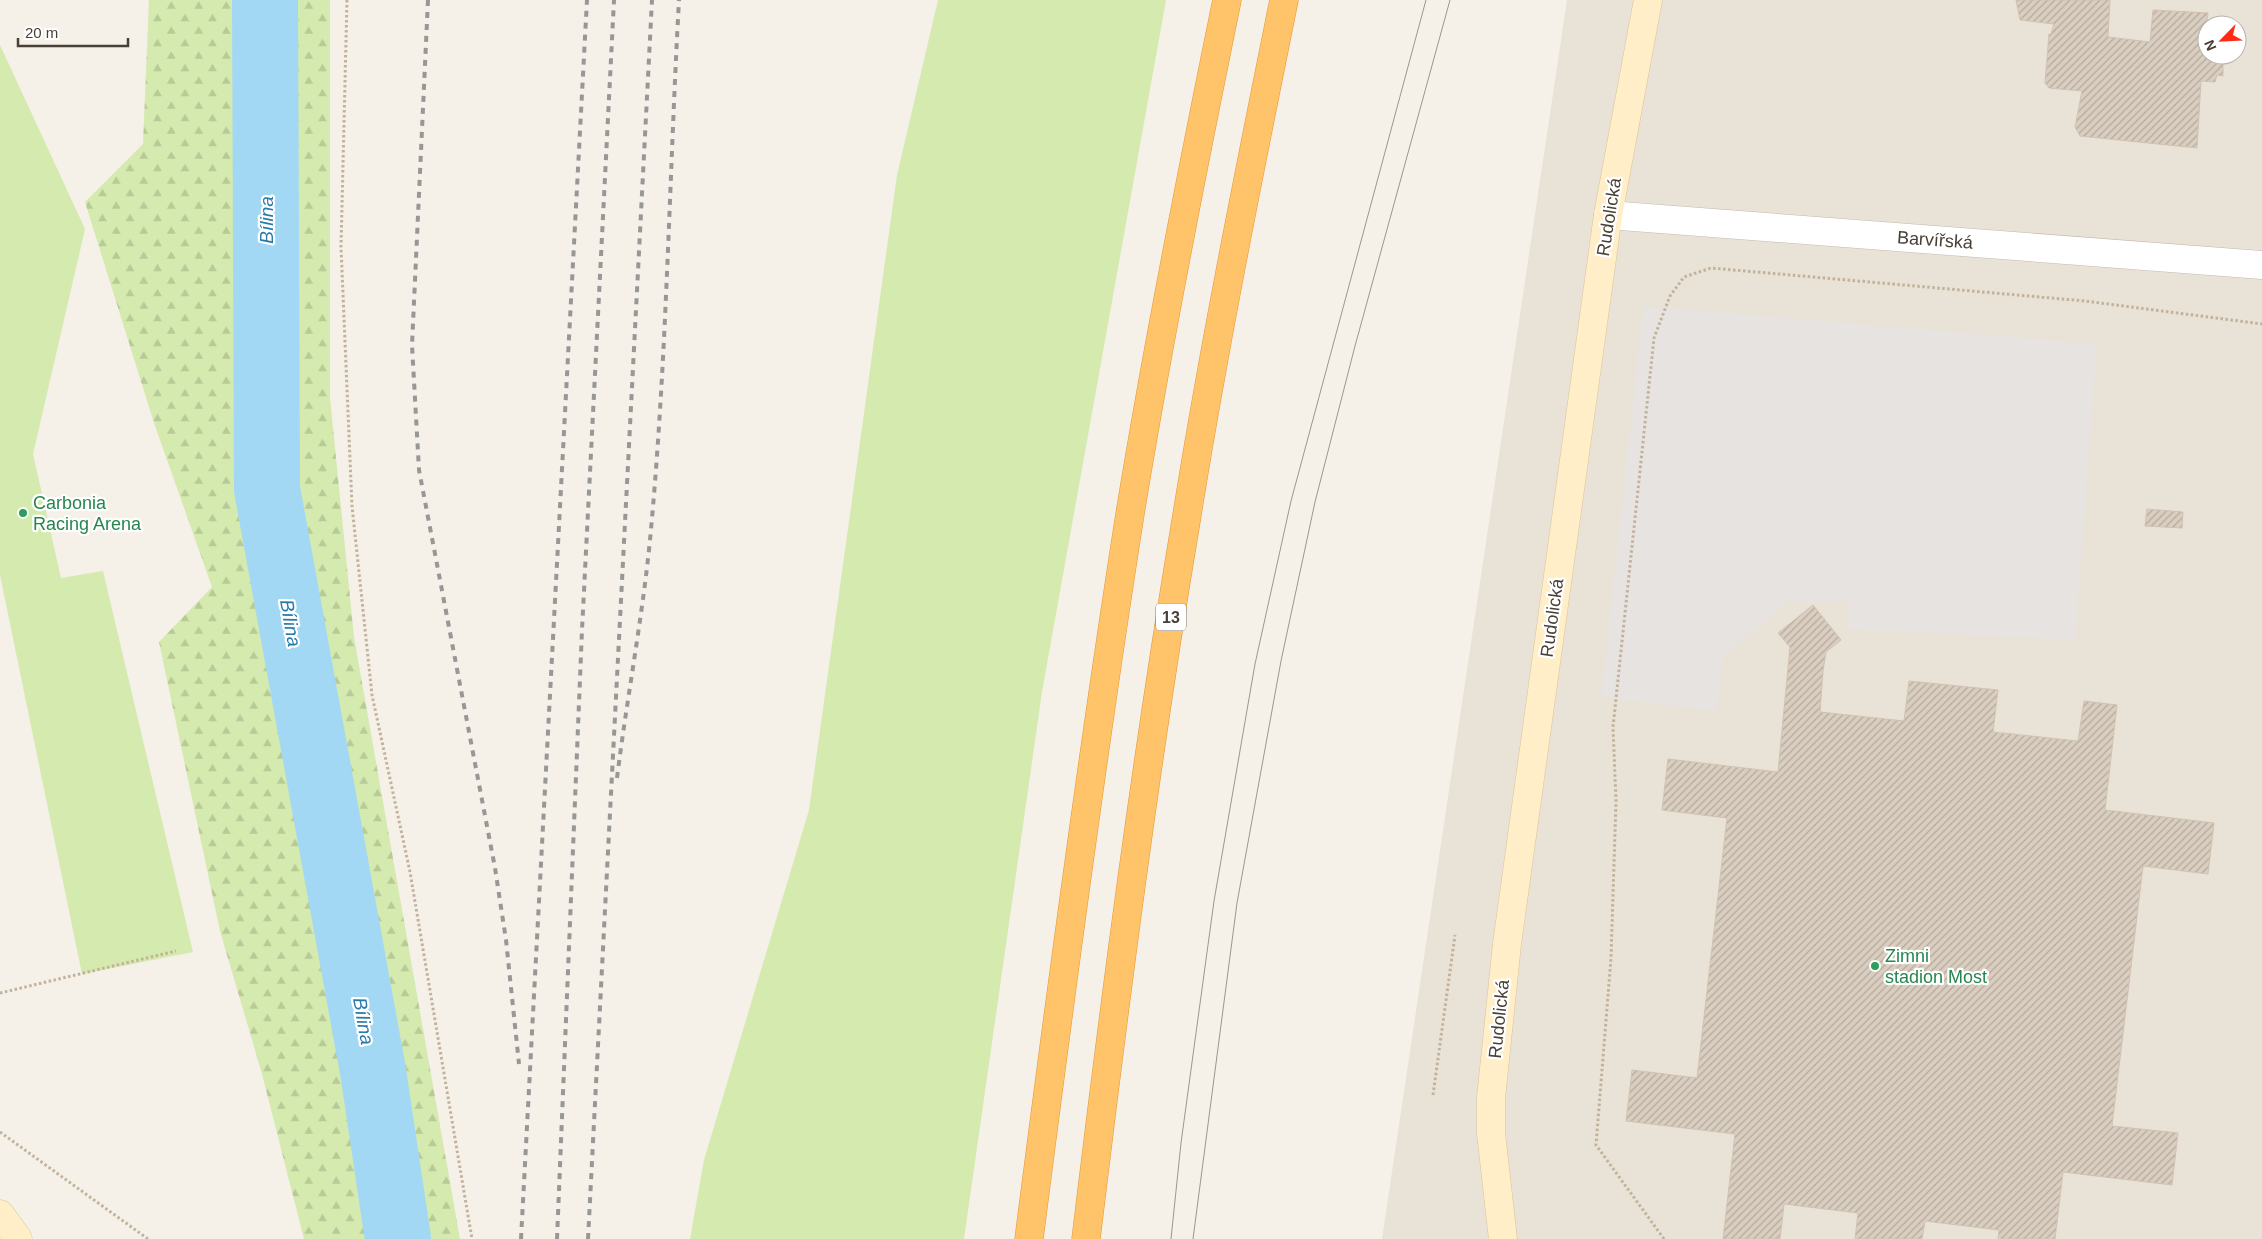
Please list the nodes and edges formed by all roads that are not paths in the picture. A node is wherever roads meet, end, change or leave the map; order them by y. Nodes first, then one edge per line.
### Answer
1 (1227, 0) edge
2 (1284, 0) edge
3 (1648, 0) edge
4 (1608, 215) junction
5 (2262, 265) edge
6 (0, 1214) edge
7 (18, 1239) edge
8 (1029, 1239) edge
9 (1086, 1239) edge
10 (1503, 1239) edge

1 - 8 highway
2 - 9 highway, 13
3 - 4 street, Rudolická
4 - 5 street, Barvířská
4 - 10 street, Rudolická
6 - 7 street

